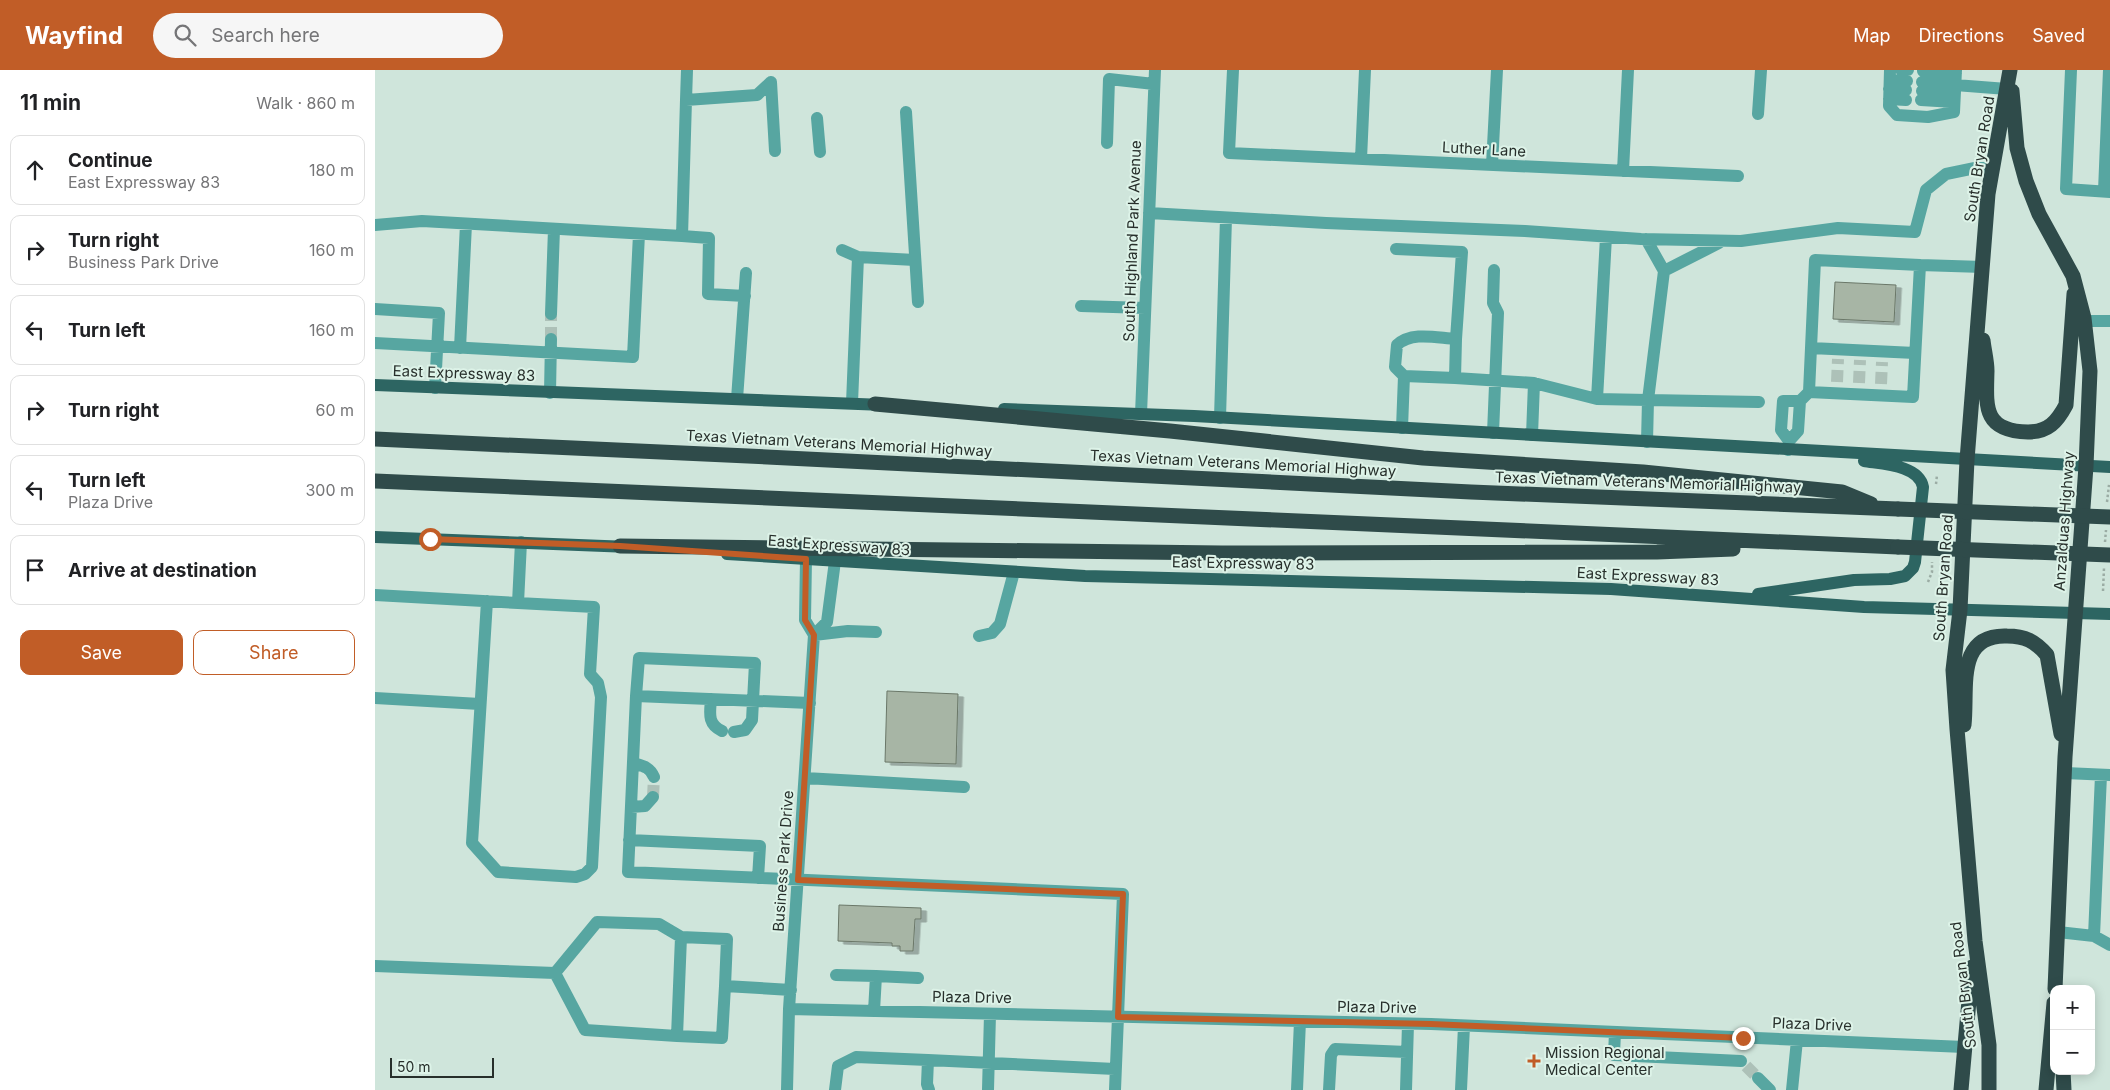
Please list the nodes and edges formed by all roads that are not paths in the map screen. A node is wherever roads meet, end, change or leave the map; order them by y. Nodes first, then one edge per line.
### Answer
1 (687, 70) edge
2 (1155, 70) edge
3 (1233, 70) edge
4 (1365, 70) edge
5 (1497, 70) edge
6 (1628, 70) edge
7 (1761, 70) edge
8 (2010, 70) edge
9 (2071, 70) edge
10 (2109, 70) edge
11 (1906, 82) edge
12 (1154, 84) junction
13 (1890, 84) edge
14 (1955, 84) edge
15 (1922, 86) edge
16 (2007, 89) junction
17 (686, 100) junction
18 (906, 112) dead end
19 (1758, 114) dead end
20 (817, 118) dead end
21 (1107, 143) dead end
22 (775, 151) dead end
23 (820, 152) dead end
24 (1361, 159) junction
25 (1492, 165) junction
26 (1993, 168) junction
27 (1623, 171) junction
28 (1738, 176) dead end
29 (2107, 191) edge
30 (1149, 213) junction
31 (1226, 218) junction
32 (466, 224) junction
33 (375, 225) edge
34 (554, 229) junction
35 (639, 234) junction
36 (681, 236) junction
37 (1605, 237) junction
38 (1646, 239) junction
39 (1723, 241) junction
40 (1396, 249) dead end
41 (842, 250) dead end
42 (858, 257) junction
43 (915, 260) junction
44 (1920, 265) junction
45 (1983, 267) junction
46 (1495, 270) dead end
47 (1664, 271) junction
48 (746, 273) dead end
49 (745, 296) junction
50 (918, 302) dead end
51 (1081, 306) dead end
52 (1145, 308) junction
53 (375, 309) edge
54 (1979, 311) junction
55 (551, 314) tunnel mouth
56 (2078, 321) junction
57 (2110, 321) edge
58 (1456, 339) junction
59 (375, 343) edge
60 (551, 346) junction
61 (437, 347) junction
62 (460, 348) junction
63 (1811, 348) junction
64 (1915, 352) junction
65 (1404, 376) junction
66 (1455, 378) junction
67 (1495, 381) junction
68 (1534, 383) junction
69 (375, 385) edge
70 (435, 388) junction
71 (1809, 392) junction
72 (550, 393) junction
73 (737, 399) junction
74 (1597, 399) junction
75 (1649, 400) junction
76 (1759, 402) dead end
77 (852, 404) junction
78 (875, 404) junction
79 (1141, 414) junction
80 (1220, 418) junction
81 (1402, 428) junction
82 (1493, 433) junction
83 (1532, 435) junction
84 (375, 439) edge
85 (1647, 442) junction
86 (1789, 445) junction
87 (1823, 452) junction
88 (1967, 460) junction
89 (2086, 466) junction
90 (2110, 467) edge
91 (375, 481) edge
92 (1882, 508) junction
93 (2107, 517) edge
94 (375, 537) edge
95 (521, 542) junction
96 (1838, 545) junction
97 (620, 546) junction
98 (2107, 554) edge
99 (806, 559) junction
100 (835, 562) junction
101 (1014, 572) junction
102 (375, 595) edge
103 (1733, 598) junction
104 (487, 601) junction
105 (518, 603) junction
106 (1960, 610) junction
107 (2075, 613) junction
108 (2110, 614) edge
109 (876, 632) dead end
110 (814, 635) junction
111 (979, 636) dead end
112 (637, 696) junction
113 (375, 698) edge
114 (711, 699) junction
115 (753, 701) junction
116 (810, 703) junction
117 (481, 704) junction
118 (2065, 757) junction
119 (633, 763) junction
120 (1960, 772) junction
121 (2065, 773) junction
122 (2105, 775) edge
123 (654, 777) dead end
124 (805, 778) junction
125 (964, 786) dead end
126 (653, 797) dead end
127 (631, 807) junction
128 (629, 840) junction
129 (758, 878) junction
130 (798, 880) junction
131 (2058, 932) junction
132 (2094, 936) junction
133 (681, 937) junction
134 (1975, 941) junction
135 (2110, 946) edge
136 (375, 966) edge
137 (555, 973) junction
138 (836, 975) dead end
139 (876, 976) junction
140 (918, 978) dead end
141 (2056, 985) edge
142 (725, 986) junction
143 (791, 990) junction
144 (789, 1009) junction
145 (874, 1011) junction
146 (990, 1014) junction
147 (1118, 1017) junction
148 (1300, 1021) junction
149 (1408, 1024) junction
150 (1464, 1026) junction
151 (2052, 1030) edge
152 (1615, 1032) junction
153 (677, 1036) junction
154 (1743, 1038) junction
155 (1797, 1040) junction
156 (1964, 1047) junction
157 (1407, 1052) junction
158 (928, 1060) junction
159 (989, 1063) junction
160 (1115, 1069) junction
161 (2063, 1075) edge
162 (1758, 1078) tunnel mouth
163 (787, 1090) edge
164 (835, 1090) edge
165 (929, 1090) edge
166 (988, 1090) edge
167 (1115, 1090) edge
168 (1297, 1090) edge
169 (1329, 1090) edge
170 (1405, 1090) edge
171 (1461, 1090) edge
172 (1770, 1090) edge
173 (1792, 1090) edge
174 (1961, 1090) edge
175 (1989, 1090) edge
176 (2046, 1090) edge
177 (2064, 1090) edge

1 - 17 street
2 - 12 street, South Highland Park Avenue
3 - 24 street, Luther Lane
4 - 24 street
5 - 25 street
6 - 27 street
7 - 19 street
8 - 16 highway, South Bryan Road
8 - 56 highway
9 - 29 street
10 - 29 street
11 - 13 street
11 - 13 street
12 - 21 street
12 - 30 street, South Highland Park Avenue
13 - 14 street
14 - 15 street
14 - 15 street
14 - 16 street
16 - 26 highway, South Bryan Road
17 - 22 street
17 - 36 street
18 - 43 street
20 - 23 street
24 - 25 street, Luther Lane
25 - 27 street, Luther Lane
26 - 39 street
26 - 45 highway, South Bryan Road
27 - 28 street, Luther Lane
30 - 31 street
30 - 52 street, South Highland Park Avenue
31 - 37 street
31 - 80 street
32 - 33 street
32 - 34 street
32 - 62 street
34 - 35 street
34 - 55 street
35 - 36 street
35 - 60 street
36 - 49 street
37 - 38 street
37 - 74 street
38 - 39 street
38 - 47 street
39 - 47 street
40 - 58 street
41 - 42 street
42 - 43 street
42 - 77 street
43 - 50 street
44 - 45 street
44 - 63 street
44 - 64 street
45 - 54 highway, South Bryan Road
46 - 67 street
47 - 75 street
48 - 49 street
49 - 73 street
51 - 52 street
52 - 79 street, South Highland Park Avenue
53 - 61 street
54 - 56 highway
54 - 88 highway, South Bryan Road
56 - 57 street
56 - 89 highway, Anzalduas Highway
58 - 65 street
58 - 66 street
59 - 61 street
60 - 62 street
60 - 72 street
61 - 62 street
61 - 70 street
63 - 64 street
63 - 71 street
64 - 71 street
65 - 66 street
65 - 81 street
66 - 67 street
67 - 68 street
67 - 82 street
68 - 74 street
68 - 83 street
69 - 70 main road, East Expressway 83
70 - 72 main road, East Expressway 83
71 - 86 street
72 - 73 main road, East Expressway 83
73 - 77 main road, East Expressway 83
74 - 75 street
75 - 76 street
75 - 85 street
77 - 78 main road, East Expressway 83
78 - 79 main road, East Expressway 83
78 - 92 highway
79 - 80 main road, East Expressway 83
80 - 81 main road, East Expressway 83
81 - 82 main road, East Expressway 83
82 - 83 main road, East Expressway 83
83 - 85 main road, East Expressway 83
84 - 92 highway, Texas Vietnam Veterans Memorial Highway
85 - 86 main road, East Expressway 83
86 - 87 main road, East Expressway 83
87 - 88 main road, East Expressway 83
87 - 103 main road
88 - 89 main road, East Expressway 83
88 - 106 highway, South Bryan Road
89 - 90 main road, East Expressway 83
89 - 107 highway, Anzalduas Highway
91 - 96 highway
92 - 93 highway, Texas Vietnam Veterans Memorial Highway, bridge
94 - 95 main road, East Expressway 83
95 - 97 main road, East Expressway 83
95 - 105 street
96 - 97 highway
96 - 98 highway, bridge
97 - 99 main road, East Expressway 83
99 - 100 main road, East Expressway 83
99 - 110 street, Business Park Drive
100 - 101 main road, East Expressway 83
100 - 110 street
101 - 103 main road, East Expressway 83
101 - 111 street
102 - 104 street
103 - 106 main road, East Expressway 83
104 - 105 street
104 - 117 street
105 - 117 street
106 - 107 main road, East Expressway 83
106 - 120 highway, South Bryan Road
107 - 108 main road, East Expressway 83
107 - 118 highway, Anzalduas Highway
109 - 110 street
110 - 116 street, Business Park Drive
112 - 114 street
112 - 115 street
112 - 119 street
113 - 117 street
114 - 115 street
114 - 115 street
115 - 116 street
116 - 124 street, Business Park Drive
118 - 120 highway
118 - 121 highway, Anzalduas Highway
119 - 123 street
119 - 127 street
120 - 134 highway, South Bryan Road
121 - 122 street
121 - 131 highway, Anzalduas Highway
122 - 132 street
124 - 125 street
124 - 130 street, Business Park Drive
126 - 127 street
127 - 128 street
128 - 129 street
128 - 129 street
129 - 130 street
130 - 143 street, Business Park Drive
130 - 147 street
131 - 132 street
131 - 141 highway, Anzalduas Highway
132 - 135 street
133 - 137 street
133 - 142 street
133 - 153 street
134 - 156 highway
134 - 175 highway, South Bryan Road
136 - 137 street
137 - 153 street
138 - 139 street
139 - 140 street
139 - 145 street
142 - 143 street
142 - 153 street
143 - 144 street, Business Park Drive
144 - 145 street, Plaza Drive
144 - 163 street, Business Park Drive
145 - 146 street, Plaza Drive
146 - 147 street, Plaza Drive
146 - 159 street
147 - 148 street, Plaza Drive
147 - 160 street
148 - 149 street, Plaza Drive
148 - 168 street
149 - 150 street, Plaza Drive
149 - 157 street
150 - 152 street, Plaza Drive
150 - 171 street
151 - 176 highway
152 - 154 street, Plaza Drive
152 - 154 street
154 - 155 street, Plaza Drive
155 - 156 street, Plaza Drive
155 - 173 street
156 - 174 highway
157 - 169 street
157 - 170 street
158 - 159 street
158 - 164 street
158 - 165 street
159 - 160 street
159 - 166 street
160 - 167 street
161 - 177 highway
162 - 172 street

